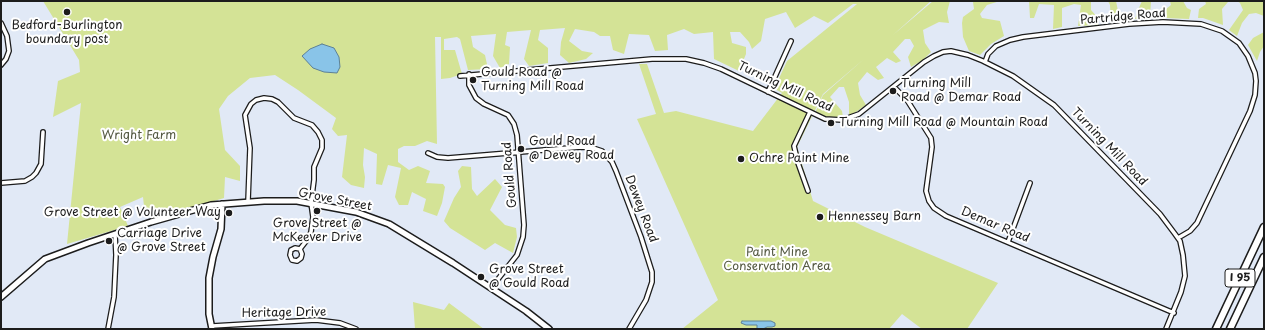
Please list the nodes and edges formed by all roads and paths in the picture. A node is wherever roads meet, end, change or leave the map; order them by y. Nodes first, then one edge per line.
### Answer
1 (1, 23) edge
2 (791, 41) dead end
3 (985, 62) junction
4 (1, 65) edge
5 (469, 74) junction
6 (460, 76) dead end
7 (894, 87) junction
8 (768, 92) junction
9 (810, 112) junction
10 (43, 132) dead end
11 (428, 153) dead end
12 (518, 153) junction
13 (1030, 183) dead end
14 (1, 184) edge
15 (808, 191) dead end
16 (248, 202) junction
17 (312, 203) junction
18 (222, 204) junction
19 (1264, 227) edge
20 (115, 234) junction
21 (1178, 238) junction
22 (1008, 242) junction
23 (300, 249) dead end
24 (1264, 257) edge
25 (491, 288) junction
26 (1, 297) edge
27 (1174, 313) junction
28 (212, 327) edge
29 (108, 329) edge
30 (356, 329) edge
31 (549, 329) edge
32 (629, 329) edge
33 (1166, 329) edge
34 (1216, 329) edge
35 (1230, 329) edge

1 - 4 street
2 - 8 street
3 - 7 street, Turning Mill Road
3 - 21 street, Turning Mill Road
3 - 21 street, Partridge Road
5 - 6 street, Turning Mill Road
5 - 8 street, Turning Mill Road
5 - 12 street, Gould Road
7 - 9 street, Turning Mill Road
7 - 22 street, Demar Road
8 - 9 street, Turning Mill Road
9 - 15 street
10 - 14 street
11 - 12 street, Dewey Road
12 - 25 street, Gould Road
12 - 32 street, Dewey Road
13 - 22 street
16 - 17 main road, Grove Street
16 - 17 street
16 - 18 main road, Grove Street
17 - 23 street
17 - 25 main road, Grove Street
18 - 20 main road, Grove Street
18 - 28 main road
19 - 34 highway, I 95
20 - 26 main road, Grove Street
20 - 29 street
21 - 27 street, Turning Mill Road
22 - 27 street, Demar Road
24 - 35 highway, I 95
25 - 31 main road, Grove Street
27 - 33 street, Turning Mill Road
28 - 30 street, Heritage Drive

